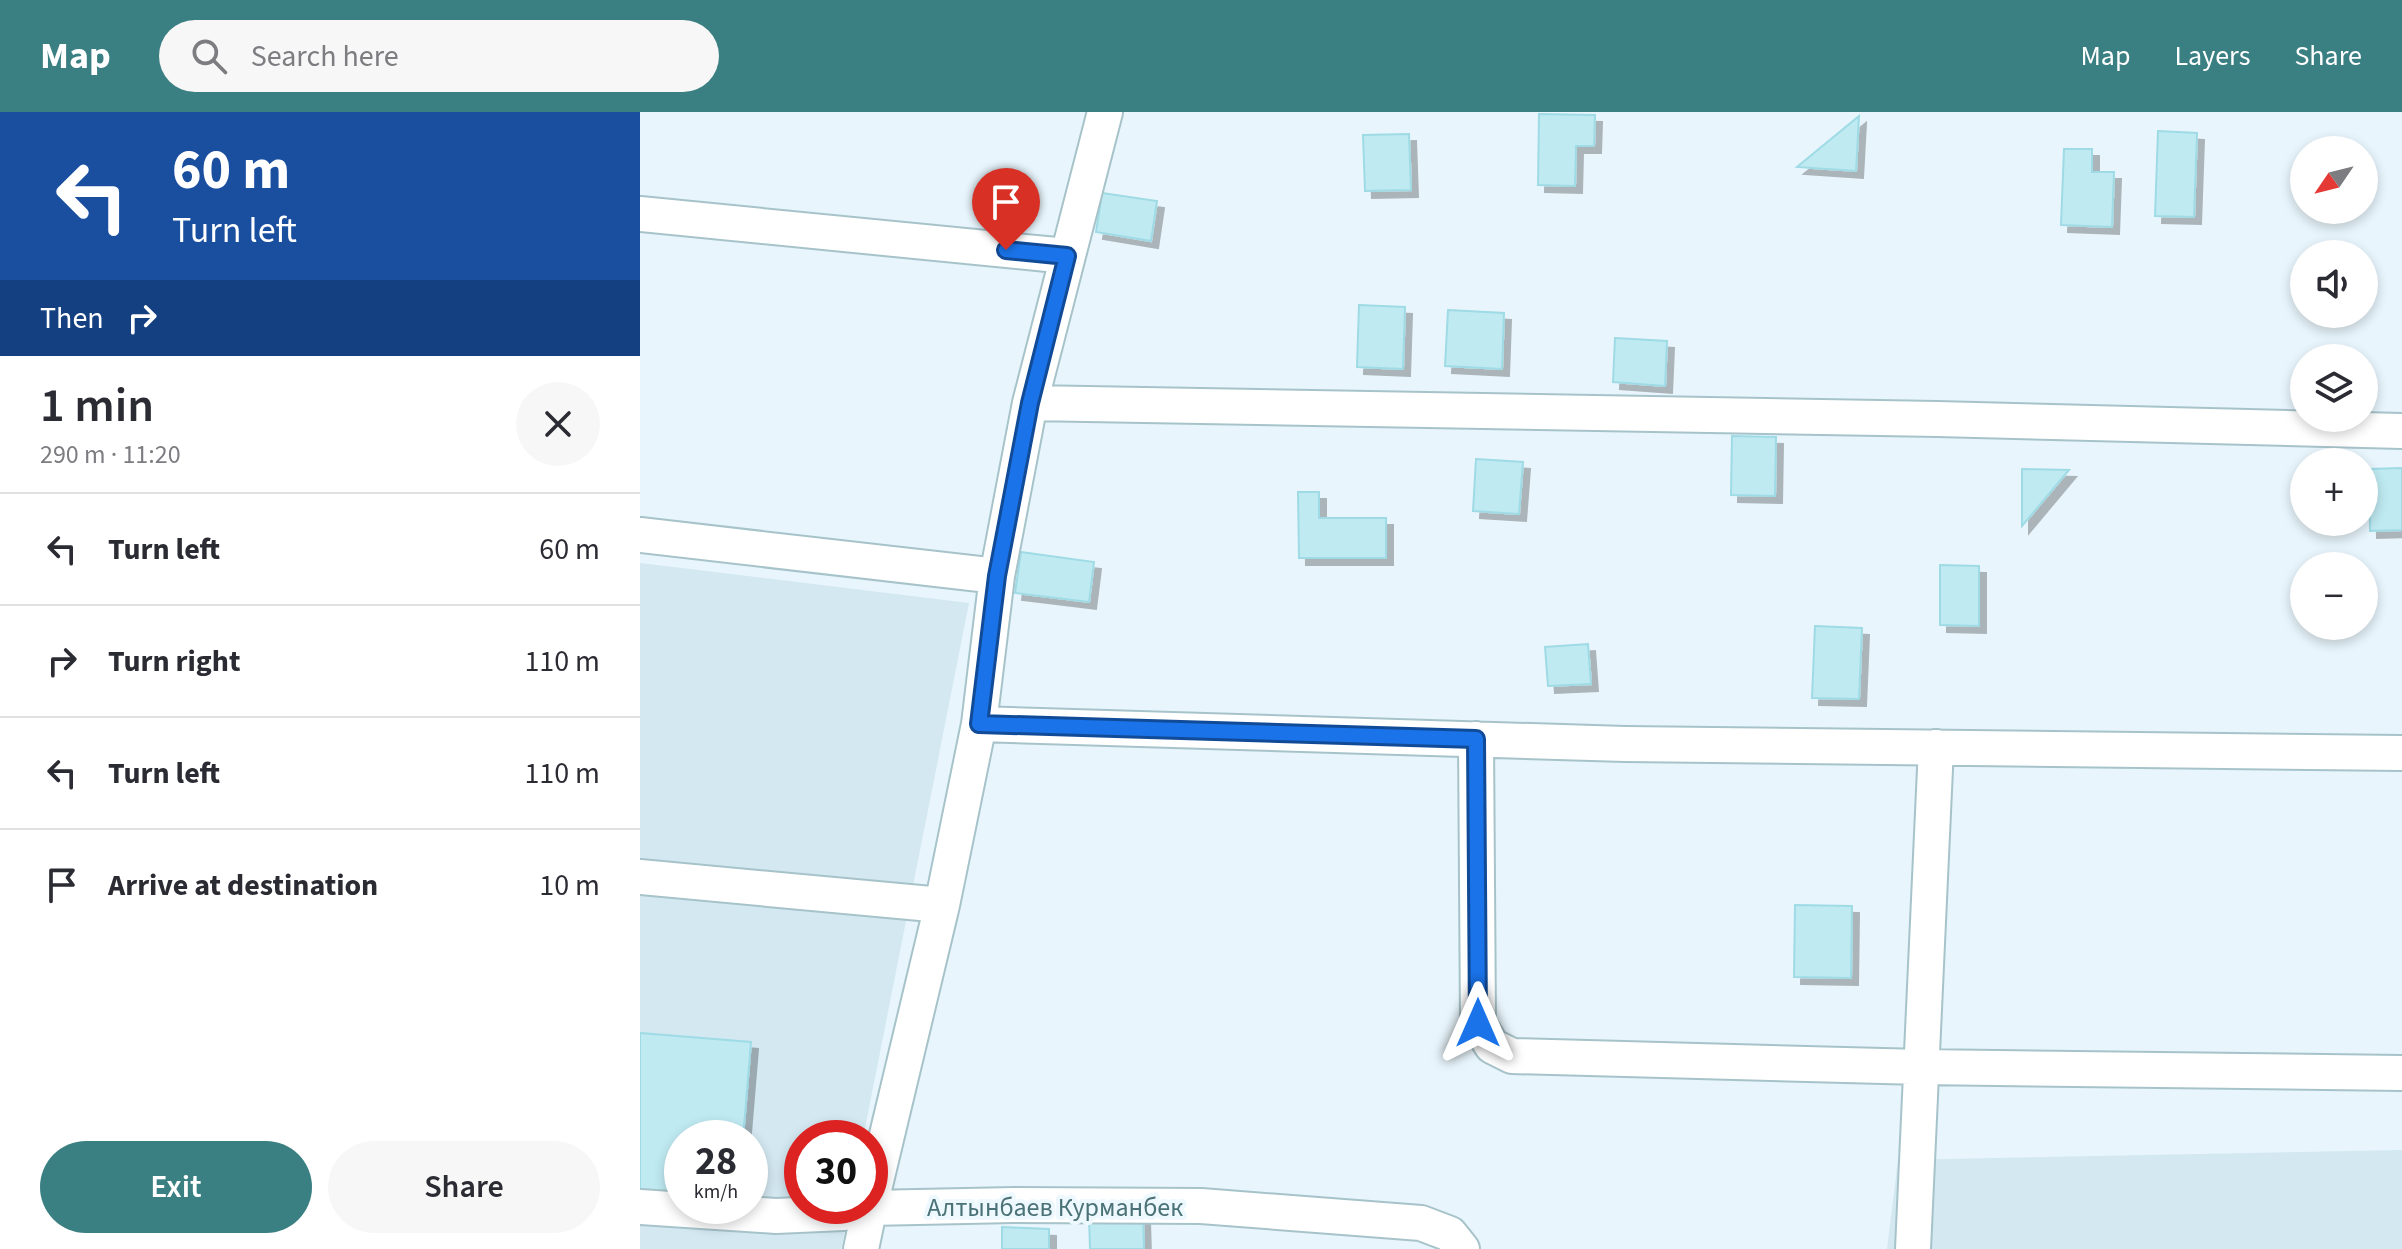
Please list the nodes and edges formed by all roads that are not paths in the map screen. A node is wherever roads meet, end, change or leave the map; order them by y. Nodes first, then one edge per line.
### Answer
1 (1105, 112) edge
2 (640, 214) edge
3 (1067, 256) junction
4 (1030, 403) junction
5 (2402, 431) edge
6 (640, 535) edge
7 (997, 576) junction
8 (979, 724) junction
9 (1476, 739) junction
10 (1936, 747) junction
11 (2402, 753) edge
12 (640, 877) edge
13 (942, 905) junction
14 (1921, 1067) junction
15 (2402, 1073) edge
16 (888, 1132) edge
17 (640, 1207) edge
18 (888, 1207) edge
19 (784, 1216) edge
20 (866, 1224) edge
21 (861, 1249) edge
22 (1462, 1249) edge
23 (1913, 1249) edge

1 - 3 street
2 - 3 street
3 - 4 street
4 - 5 street
4 - 7 street
6 - 7 street
7 - 8 street
8 - 9 street
8 - 13 street
9 - 10 street
9 - 14 street
10 - 11 street
10 - 14 street
12 - 13 street
13 - 16 street
14 - 15 street
14 - 23 street
17 - 19 street, Алтынбаев Курманбек
18 - 22 street, Алтынбаев Курманбек
20 - 21 street

